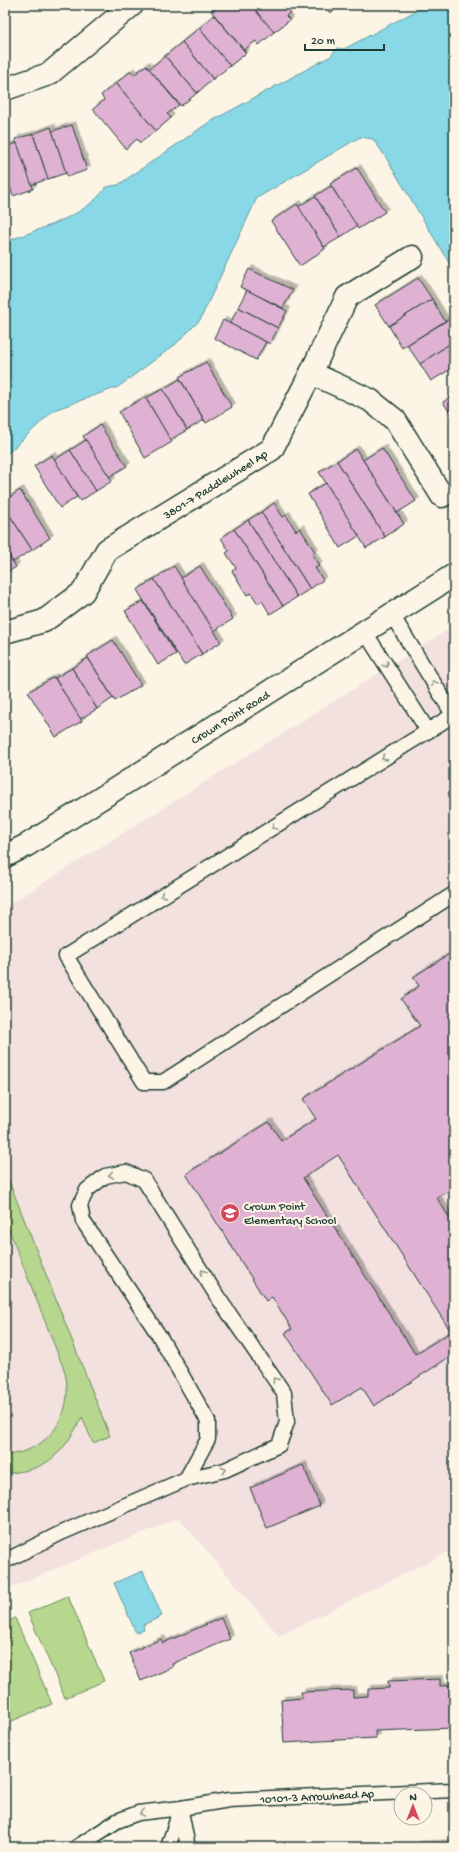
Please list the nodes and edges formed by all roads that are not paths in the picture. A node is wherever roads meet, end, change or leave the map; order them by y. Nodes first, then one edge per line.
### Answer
1 (132, 5) edge
2 (5, 89) edge
3 (412, 257) dead end
4 (311, 373) junction
5 (442, 496) dead end
6 (454, 575) edge
7 (392, 614) junction
8 (5, 632) edge
9 (365, 632) junction
10 (454, 715) edge
11 (428, 731) junction
12 (5, 856) edge
13 (454, 894) edge
14 (186, 1478) junction
15 (5, 1561) edge
16 (454, 1790) edge
17 (181, 1808) junction
18 (77, 1847) edge
19 (168, 1847) edge
20 (188, 1847) edge

1 - 2 street
3 - 4 street, 3801-7 Paddlewheel Ap
4 - 5 street
4 - 8 street, 3801-7 Paddlewheel Ap
6 - 7 street, Crown Point Road
7 - 9 street, Crown Point Road
10 -> 7 lane
9 -> 11 lane
9 - 12 street, Crown Point Road
10 - 11 lane
11 -> 13 lane
14 -> 14 lane
14 - 15 lane
16 - 17 lane, 10101-3 Arrowhead Ap
17 -> 18 lane, 10101-3 Arrowhead Ap
17 - 19 lane
17 - 20 lane

